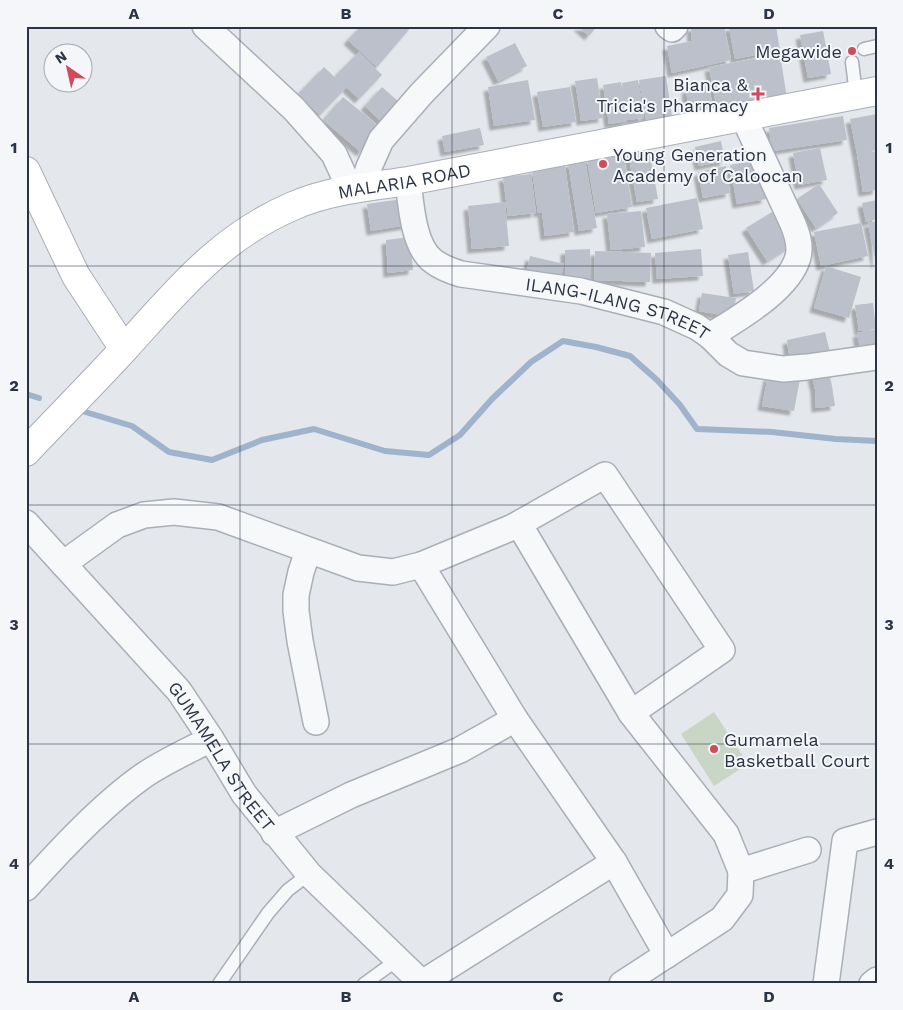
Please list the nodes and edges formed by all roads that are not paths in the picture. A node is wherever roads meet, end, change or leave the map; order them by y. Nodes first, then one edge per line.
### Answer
1 (205, 26) edge
2 (487, 26) edge
3 (668, 26) edge
4 (675, 26) edge
5 (852, 62) dead end
6 (866, 93) edge
7 (744, 118) junction
8 (26, 171) edge
9 (408, 181) junction
10 (356, 188) junction
11 (710, 336) junction
12 (124, 349) junction
13 (877, 357) edge
14 (26, 452) edge
15 (26, 523) edge
16 (519, 524) junction
17 (308, 551) junction
18 (63, 564) junction
19 (422, 565) junction
20 (631, 713) junction
21 (515, 719) junction
22 (316, 722) dead end
23 (212, 739) junction
24 (877, 832) edge
25 (274, 833) junction
26 (808, 850) dead end
27 (614, 862) junction
28 (741, 871) junction
29 (309, 874) junction
30 (26, 888) edge
31 (667, 955) junction
32 (398, 960) junction
33 (877, 980) edge
34 (422, 983) edge
35 (219, 984) edge
36 (364, 984) edge
37 (622, 984) edge
38 (826, 984) edge
39 (872, 984) edge

1 - 10 street
2 - 10 street
3 - 4 street
5 - 6 lane
6 - 7 main road, MALARIA ROAD
7 - 9 main road, MALARIA ROAD
7 - 11 street
8 - 12 main road
9 - 10 main road, MALARIA ROAD
9 - 11 street, ILANG-ILANG STREET
10 - 12 main road, MALARIA ROAD
11 - 13 street, ILANG-ILANG STREET
12 - 14 main road, MALARIA ROAD
15 - 18 street, GUMAMELA STREET
16 - 19 street
16 - 20 street
16 - 20 street
17 - 18 street
17 - 19 street
17 - 22 street
18 - 23 street, GUMAMELA STREET
19 - 21 street
20 - 28 street
21 - 25 street
21 - 27 street
23 - 25 street, GUMAMELA STREET
23 - 30 street
24 - 38 street
25 - 29 street, GUMAMELA STREET
26 - 28 street
27 - 31 street
27 - 34 street
28 - 31 street
29 - 32 street, GUMAMELA STREET
29 - 35 lane
31 - 37 street
32 - 34 street, GUMAMELA STREET
32 - 36 lane
33 - 39 street

